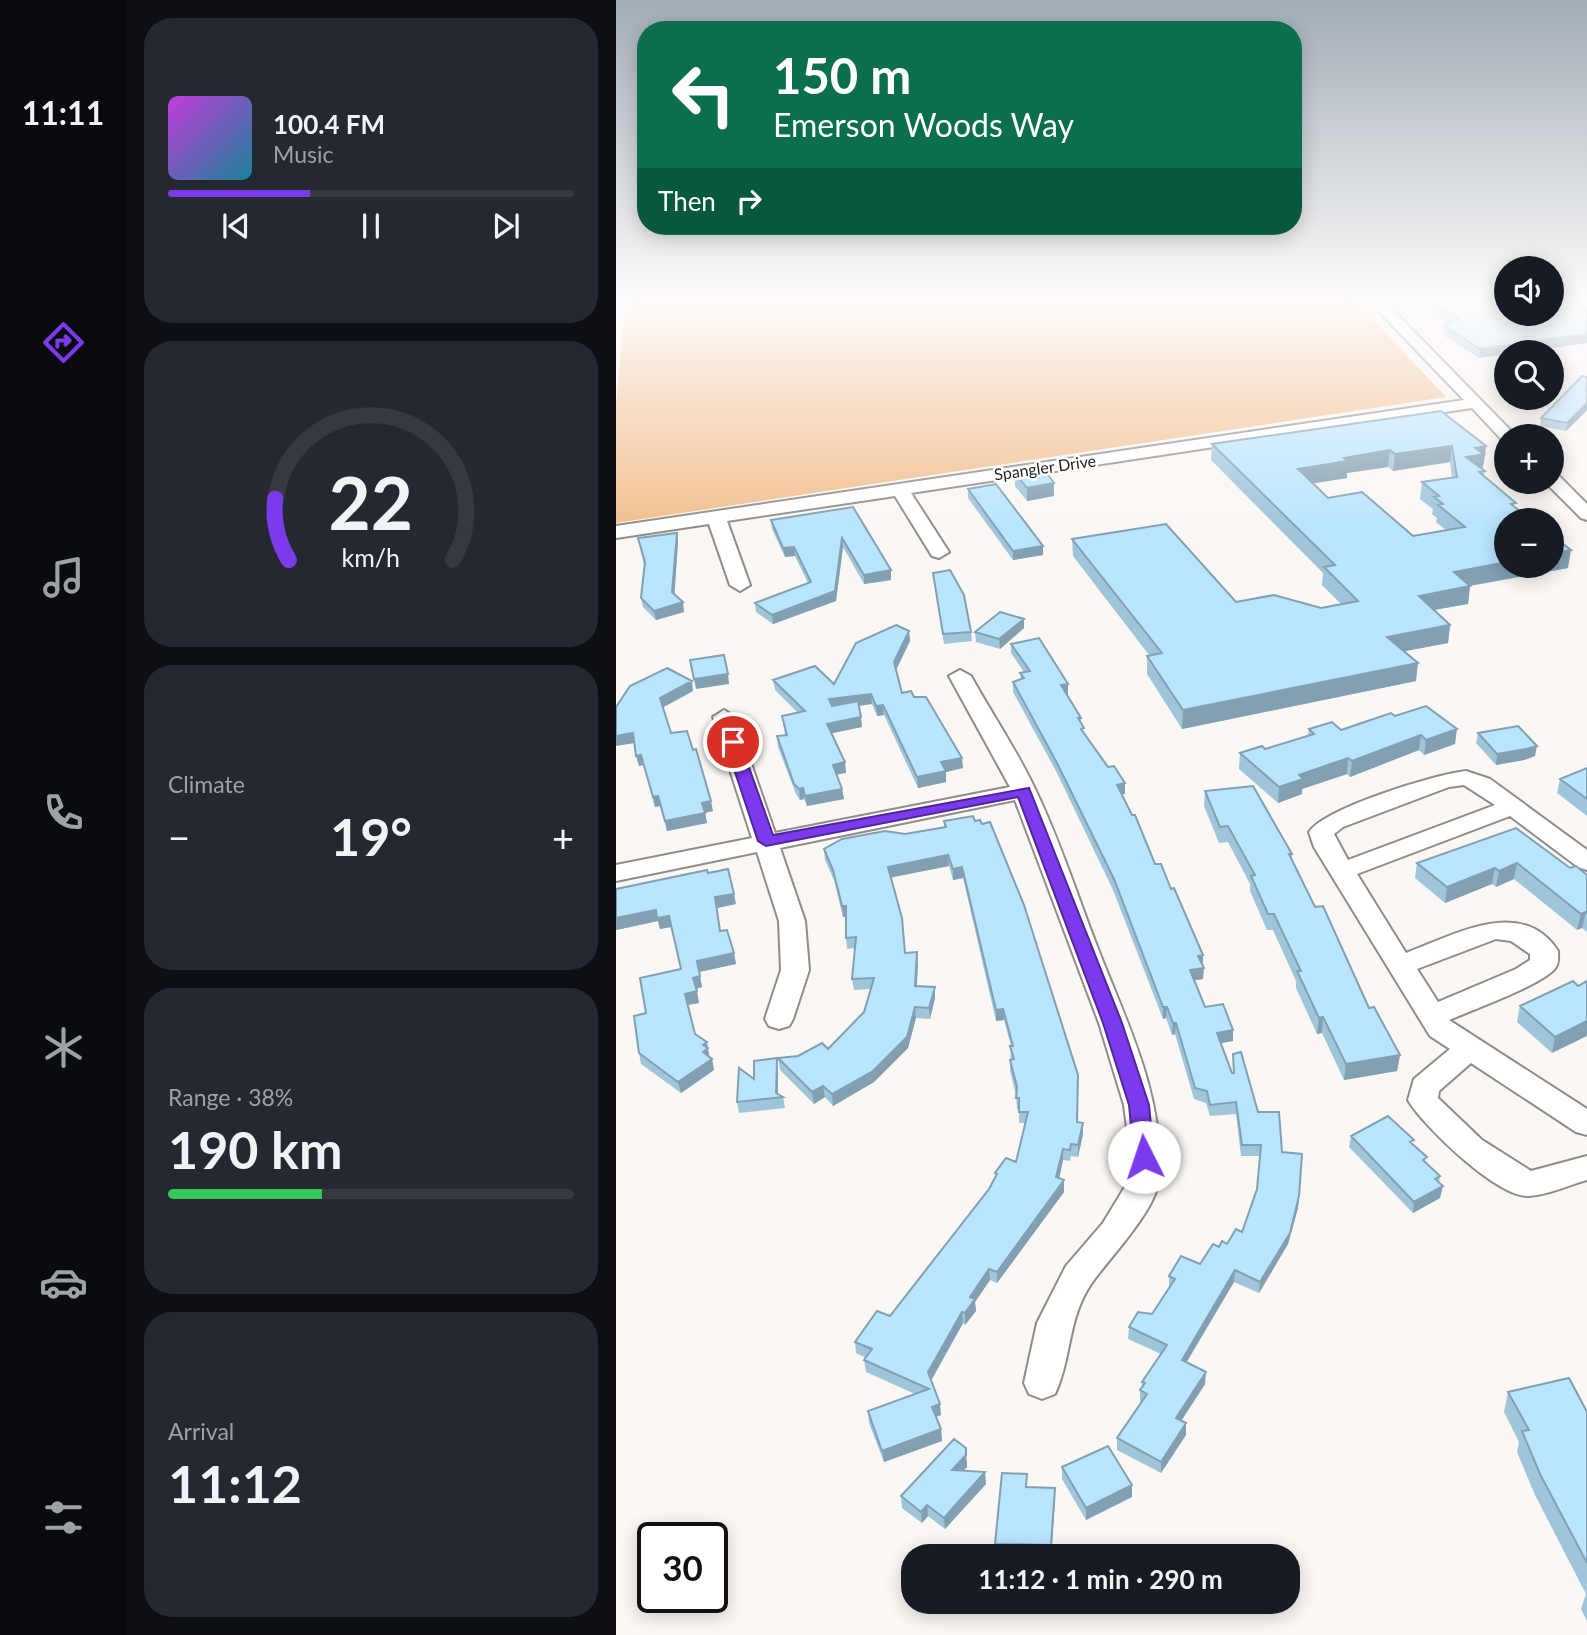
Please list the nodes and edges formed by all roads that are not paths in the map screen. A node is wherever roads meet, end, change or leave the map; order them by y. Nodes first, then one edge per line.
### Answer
1 (1448, 375) edge
2 (1475, 403) junction
3 (1496, 424) edge
4 (900, 488) junction
5 (1564, 491) edge
6 (1587, 513) edge
7 (716, 517) junction
8 (616, 532) edge
9 (939, 552) dead end
10 (740, 585) dead end
11 (960, 677) dead end
12 (724, 717) dead end
13 (1024, 791) junction
14 (1512, 807) junction
15 (766, 841) junction
16 (1587, 862) edge
17 (1342, 871) junction
18 (616, 873) edge
19 (1401, 965) junction
20 (1432, 1016) junction
21 (779, 1019) dead end
22 (1470, 1048) junction
23 (1587, 1124) edge
24 (1587, 1168) edge
25 (1042, 1383) dead end

1 - 2 street
2 - 3 street
2 - 4 street, Spangler Drive
4 - 7 street, Spangler Drive
4 - 9 street
5 - 6 street
7 - 8 street, Spangler Drive
7 - 10 street
11 - 13 street
12 - 15 street
13 - 15 street
13 - 25 street
14 - 16 street
14 - 17 street
14 - 17 street
15 - 18 street
15 - 21 street
17 - 19 street
19 - 20 street
19 - 20 street
20 - 22 street
22 - 23 street
22 - 24 street

